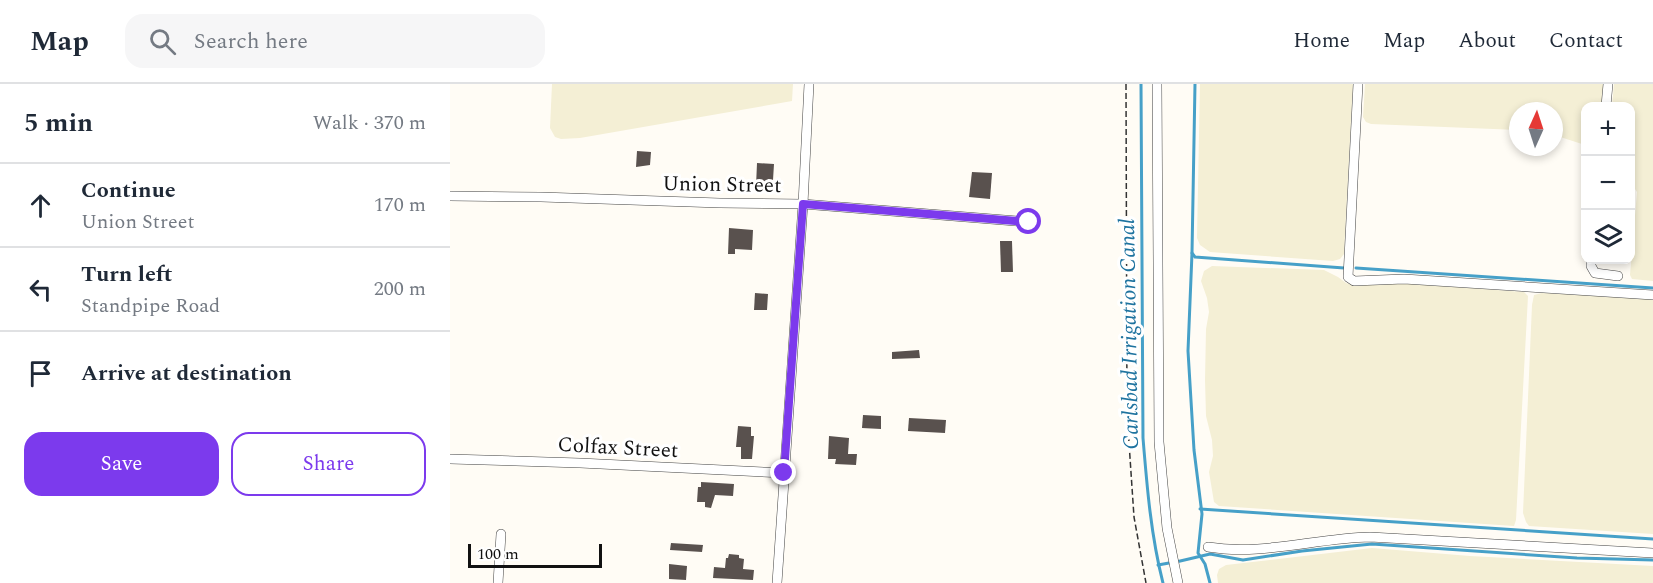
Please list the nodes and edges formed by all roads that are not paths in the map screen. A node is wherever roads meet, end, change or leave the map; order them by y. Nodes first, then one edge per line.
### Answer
1 (809, 84) edge
2 (1157, 84) edge
3 (1358, 84) edge
4 (1608, 84) edge
5 (1606, 102) edge
6 (450, 196) edge
7 (803, 204) junction
8 (1029, 222) dead end
9 (1591, 264) edge
10 (1618, 276) dead end
11 (1653, 295) edge
12 (450, 459) edge
13 (784, 473) junction
14 (501, 534) dead end
15 (1208, 547) dead end
16 (1653, 553) edge
17 (498, 583) edge
18 (777, 583) edge
19 (1178, 583) edge

1 - 7 street
2 - 19 street
3 - 11 street
4 - 5 street
6 - 7 street, Union Street
7 - 8 street, Union Street
7 - 13 street
9 - 10 street
12 - 13 street, Colfax Street
13 - 18 street
14 - 17 street
15 - 16 street

